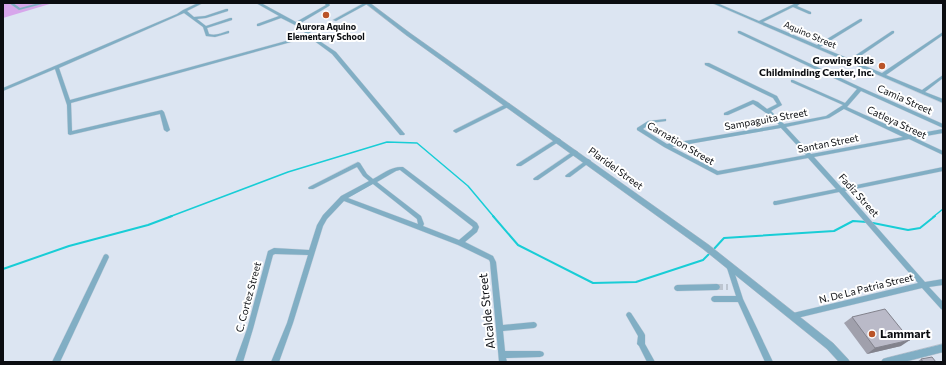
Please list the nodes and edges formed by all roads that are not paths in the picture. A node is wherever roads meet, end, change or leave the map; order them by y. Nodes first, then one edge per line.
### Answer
1 (11, 3) edge
2 (44, 3) edge
3 (201, 3) edge
4 (258, 3) edge
5 (326, 3) edge
6 (714, 3) edge
7 (799, 3) edge
8 (184, 4) edge
9 (369, 5) edge
10 (794, 6) junction
11 (190, 8) junction
12 (227, 10) dead end
13 (184, 11) junction
14 (810, 13) dead end
15 (282, 16) junction
16 (194, 18) junction
17 (231, 19) dead end
18 (334, 20) dead end
19 (862, 20) dead end
20 (760, 22) junction
21 (258, 24) dead end
22 (296, 24) junction
23 (205, 27) junction
24 (228, 32) dead end
25 (738, 32) dead end
26 (893, 32) dead end
27 (942, 34) edge
28 (310, 36) junction
29 (818, 47) junction
30 (850, 61) junction
31 (707, 64) dead end
32 (56, 68) junction
33 (883, 75) junction
34 (943, 76) edge
35 (793, 81) dead end
36 (860, 89) junction
37 (3, 90) edge
38 (922, 92) junction
39 (943, 101) edge
40 (68, 102) junction
41 (508, 105) junction
42 (845, 106) junction
43 (767, 111) junction
44 (726, 114) dead end
45 (774, 116) dead end
46 (664, 120) dead end
47 (778, 121) dead end
48 (783, 126) junction
49 (943, 126) edge
50 (167, 130) dead end
51 (456, 131) dead end
52 (943, 131) edge
53 (402, 134) dead end
54 (909, 137) junction
55 (558, 140) junction
56 (666, 146) junction
57 (575, 152) junction
58 (943, 153) edge
59 (810, 156) junction
60 (588, 162) junction
61 (519, 165) dead end
62 (943, 169) edge
63 (717, 173) joint
64 (568, 176) dead end
65 (536, 178) dead end
66 (372, 182) junction
67 (311, 188) dead end
68 (841, 190) junction
69 (343, 198) junction
70 (776, 203) dead end
71 (420, 227) junction
72 (460, 243) junction
73 (311, 253) junction
74 (106, 257) dead end
75 (728, 265) junction
76 (943, 282) edge
77 (923, 284) junction
78 (717, 287) tunnel mouth
79 (677, 288) dead end
80 (714, 299) dead end
81 (740, 299) junction
82 (943, 307) edge
83 (629, 314) dead end
84 (793, 316) junction
85 (534, 325) dead end
86 (500, 328) junction
87 (943, 348) edge
88 (540, 354) dead end
89 (503, 358) edge
90 (56, 362) edge
91 (239, 362) edge
92 (275, 362) edge
93 (651, 362) edge
94 (769, 362) edge
95 (845, 362) edge
96 (886, 362) edge

1 - 2 street
3 - 11 street
4 - 15 street
5 - 22 street
6 - 20 street, Aquino Street
7 - 10 street
8 - 11 street
9 - 18 street
9 - 41 street, Plaridel Street
10 - 14 street
10 - 20 street
11 - 13 street
12 - 16 street
13 - 16 street
13 - 32 street
15 - 21 street
15 - 22 street
16 - 23 street
17 - 23 street
19 - 29 street
20 - 29 street, Aquino Street
22 - 28 street
23 - 24 street
25 - 36 street, Camia Street
26 - 30 street
27 - 33 street
28 - 40 street
28 - 53 street
29 - 30 street, Aquino Street
30 - 33 street, Aquino Street
31 - 43 street
32 - 37 street
32 - 40 street
33 - 38 street, Aquino Street
34 - 38 street
35 - 42 street, Catleya Street
36 - 42 street, Sampaguita Street
36 - 49 street, Camia Street
38 - 39 street, Aquino Street
40 - 50 street
41 - 51 street
41 - 55 street, Plaridel Street
42 - 48 street, Sampaguita Street
42 - 54 street, Catleya Street
43 - 44 street
43 - 45 street
46 - 56 street, Carnation Street
47 - 48 street, Fadiz Street
48 - 56 street, Sampaguita Street
48 - 59 street, Fadiz Street
52 - 54 street, Santan Street
54 - 58 street, Catleya Street
54 - 59 street, Santan Street
55 - 57 street, Plaridel Street
55 - 61 street
56 - 63 street, Carnation Street
57 - 60 street, Plaridel Street
57 - 65 street
59 - 63 street, Santan Street
59 - 68 street, Fadiz Street
60 - 64 street
60 - 75 street, Plaridel Street
62 - 68 street
66 - 67 street
66 - 69 street
66 - 71 street
66 - 72 street
68 - 70 street
68 - 77 street, Fadiz Street
69 - 71 street
69 - 73 street
71 - 72 street
72 - 86 street, Alcalde Street
73 - 91 street, C. Cortez Street
73 - 92 street
74 - 90 street
75 - 81 street
75 - 84 street, Plaridel Street
76 - 77 street, N. De La Patria Street
77 - 82 street, Fadiz Street
77 - 84 street, N. De La Patria Street
78 - 79 street
80 - 81 street
81 - 94 street
83 - 93 street
84 - 95 street, Plaridel Street
85 - 86 street
86 - 89 street, Alcalde Street
87 - 96 street
88 - 89 street

